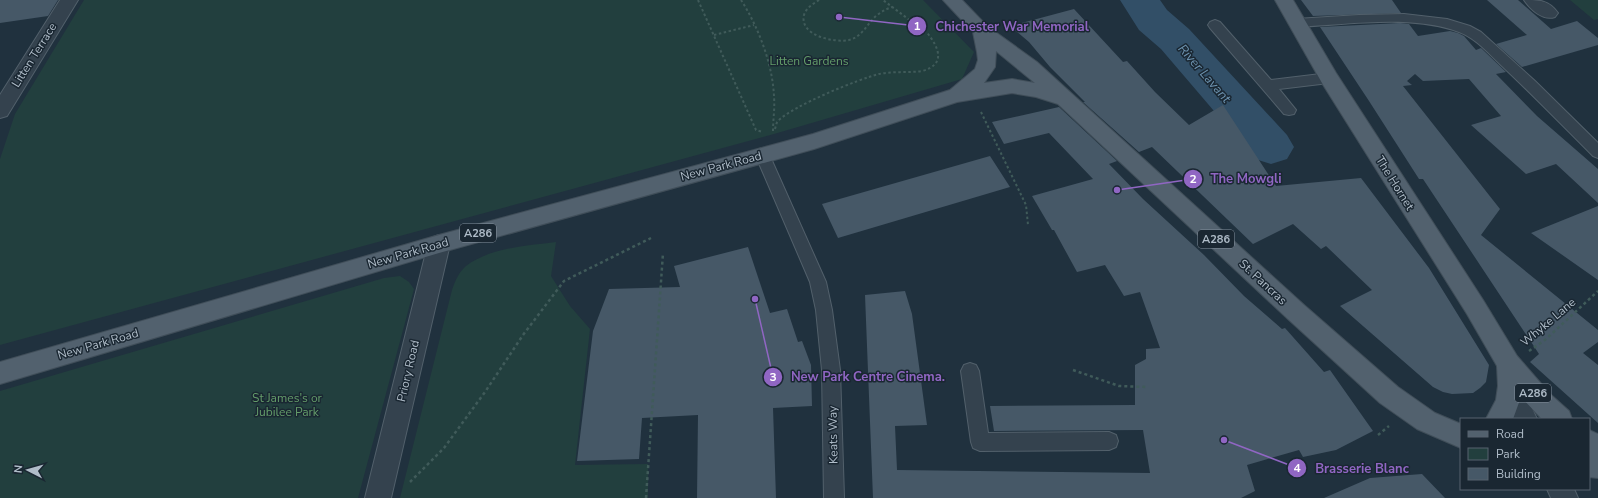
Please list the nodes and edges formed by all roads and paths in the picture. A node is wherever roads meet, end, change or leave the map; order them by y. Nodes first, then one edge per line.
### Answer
1 (68, 0) edge
2 (698, 0) edge
3 (741, 0) edge
4 (819, 0) edge
5 (883, 0) edge
6 (952, 0) edge
7 (1284, 0) edge
8 (1533, 0) edge
9 (892, 7) junction
10 (1549, 13) dead end
11 (1296, 23) junction
12 (754, 25) junction
13 (1215, 25) dead end
14 (980, 30) junction
15 (714, 35) junction
16 (24, 73) junction
17 (0, 77) edge
18 (1329, 78) junction
19 (1267, 85) junction
20 (964, 94) junction
21 (1064, 99) junction
22 (1289, 110) dead end
23 (0, 111) edge
24 (774, 134) junction
25 (1598, 152) edge
26 (762, 154) junction
27 (1028, 225) dead end
28 (651, 238) dead end
29 (439, 244) junction
30 (664, 253) dead end
31 (1598, 290) edge
32 (1509, 364) junction
33 (1073, 370) dead end
34 (970, 371) dead end
35 (0, 373) edge
36 (1146, 387) dead end
37 (1511, 392) junction
38 (1499, 418) edge
39 (1524, 418) edge
40 (1559, 418) edge
41 (1460, 436) edge
42 (1109, 441) dead end
43 (1590, 443) edge
44 (1598, 449) edge
45 (406, 487) dead end
46 (378, 498) edge
47 (646, 498) edge
48 (834, 498) edge

1 - 16 street, Litten Terrace
2 - 15 path
3 - 12 path
4 - 9 path
5 - 9 path
6 - 14 main road, St. Pancras / A286
7 - 11 main road, The Hornet / A286
8 - 10 street
9 - 24 path
11 - 18 main road, The Hornet / A286
11 - 25 lane
12 - 15 path
12 - 24 path
13 - 19 lane
14 - 20 main road, New Park Road / A286
14 - 21 main road, St. Pancras / A286
15 - 24 path
16 - 17 street
16 - 23 street, Litten Terrace
18 - 19 lane
18 - 32 main road, The Hornet / A286
19 - 22 lane
20 - 21 main road, New Park Road / A286
20 - 26 main road, New Park Road / A286
20 - 27 path
21 - 41 main road, St. Pancras / A286
26 - 29 main road, New Park Road / A286
26 - 48 lane, Keats Way
28 - 45 path
29 - 35 main road, New Park Road / A286
29 - 46 street, Priory Road
30 - 47 path
31 - 32 path, Whyke Lane
32 - 37 main road, A286
32 - 40 main road, A286
33 - 36 path
34 - 42 lane
37 - 38 main road, A286
37 - 39 street
43 - 44 main road

